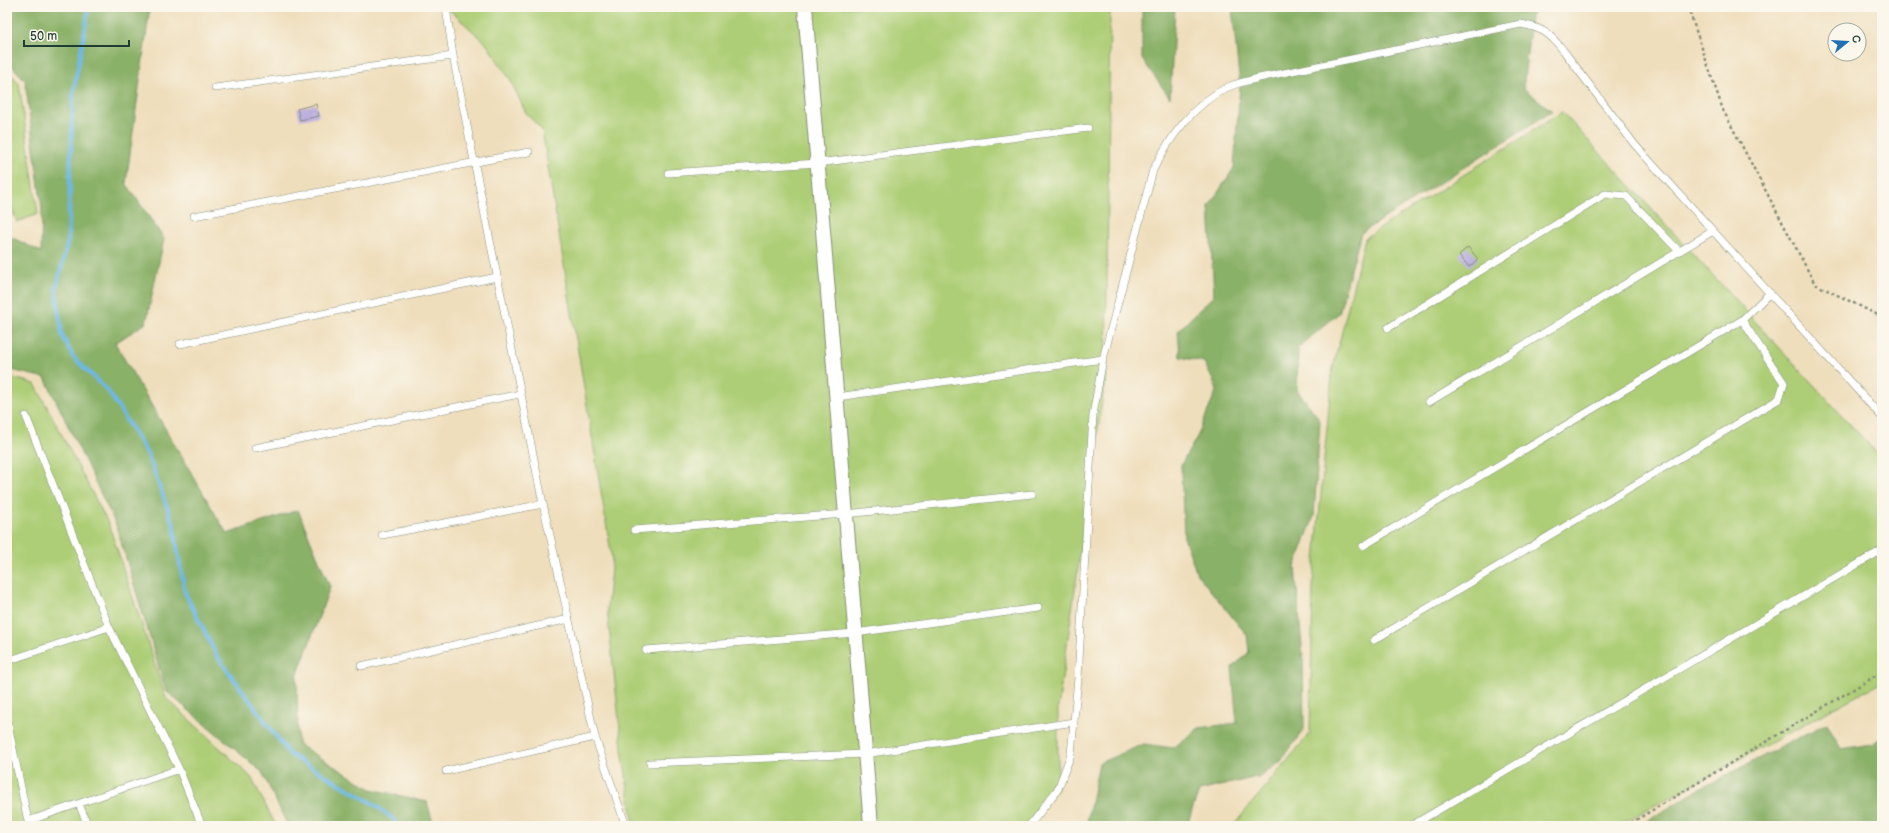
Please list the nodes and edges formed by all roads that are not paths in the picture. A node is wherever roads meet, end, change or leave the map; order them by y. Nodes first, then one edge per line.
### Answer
1 (446, 7) edge
2 (805, 7) edge
3 (453, 56) junction
4 (215, 88) dead end
5 (1088, 128) dead end
6 (529, 152) dead end
7 (474, 163) junction
8 (818, 163) junction
9 (668, 173) dead end
10 (194, 216) dead end
11 (1713, 231) junction
12 (1679, 251) junction
13 (497, 277) junction
14 (1770, 293) junction
15 (1742, 320) junction
16 (1388, 328) dead end
17 (180, 344) dead end
18 (1103, 359) junction
19 (520, 394) junction
20 (836, 397) junction
21 (1430, 402) dead end
22 (26, 416) dead end
23 (1882, 417) edge
24 (255, 448) dead end
25 (1032, 494) dead end
26 (543, 504) junction
27 (846, 514) junction
28 (634, 530) dead end
29 (382, 535) dead end
30 (1362, 546) dead end
31 (1882, 550) edge
32 (1038, 608) dead end
33 (568, 619) junction
34 (108, 627) junction
35 (855, 633) junction
36 (1374, 640) dead end
37 (646, 650) dead end
38 (7, 661) edge
39 (361, 666) dead end
40 (7, 720) edge
41 (1074, 722) junction
42 (595, 737) junction
43 (865, 754) junction
44 (650, 763) dead end
45 (179, 769) junction
46 (446, 771) dead end
47 (78, 804) junction
48 (29, 823) edge
49 (88, 826) edge
50 (202, 826) edge
51 (626, 826) edge
52 (871, 826) edge
53 (1028, 826) edge
54 (1411, 826) edge

1 - 3 lane
2 - 8 street
3 - 4 lane
3 - 7 lane
5 - 8 lane
6 - 7 lane
7 - 10 lane
7 - 13 lane
8 - 9 lane
8 - 20 street
11 - 12 lane
11 - 14 lane
11 - 18 lane
12 - 16 lane
12 - 21 lane
13 - 17 lane
13 - 19 lane
14 - 15 lane
14 - 23 lane
15 - 30 lane
15 - 36 lane
18 - 20 lane
18 - 41 lane
19 - 24 lane
19 - 26 lane
20 - 27 street
22 - 34 lane
25 - 27 lane
26 - 29 lane
26 - 33 lane
27 - 28 lane
27 - 35 street
31 - 54 lane
32 - 35 lane
33 - 39 lane
33 - 42 lane
34 - 38 lane
34 - 45 lane
35 - 37 lane
35 - 43 street
40 - 48 lane
41 - 43 lane
41 - 53 lane
42 - 46 lane
42 - 51 lane
43 - 44 lane
43 - 52 street
45 - 47 lane
45 - 50 lane
47 - 48 lane
47 - 49 lane

